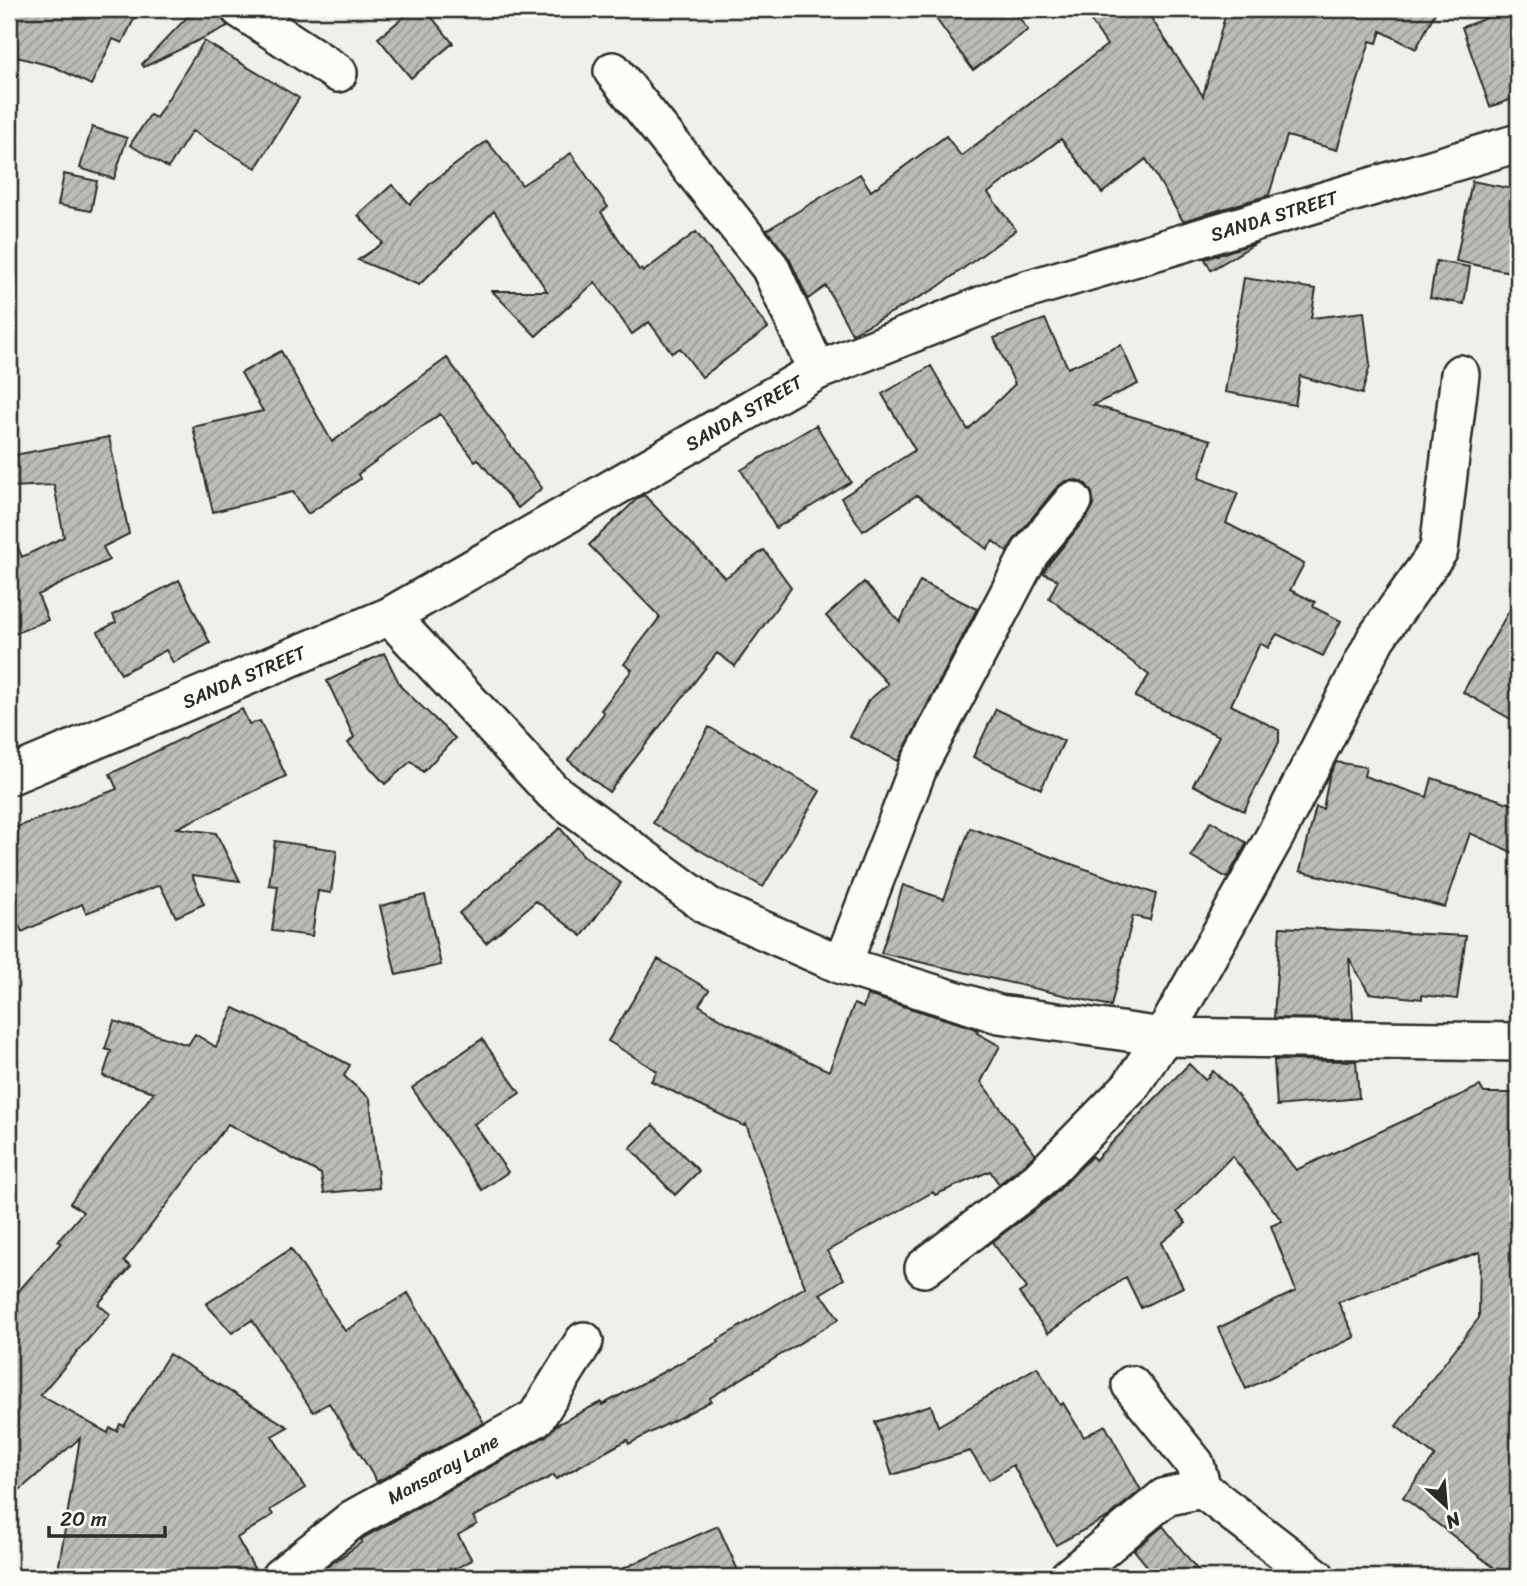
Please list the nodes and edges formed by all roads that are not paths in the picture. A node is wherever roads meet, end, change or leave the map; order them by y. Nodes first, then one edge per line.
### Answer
1 (240, 9) edge
2 (613, 71) dead end
3 (338, 73) dead end
4 (1518, 144) edge
5 (817, 371) junction
6 (1460, 374) dead end
7 (1073, 501) dead end
8 (390, 616) junction
9 (9, 776) edge
10 (842, 965) junction
11 (1163, 1037) junction
12 (1518, 1042) edge
13 (924, 1268) dead end
14 (584, 1341) dead end
15 (1131, 1385) dead end
16 (1202, 1489) junction
17 (280, 1577) edge
18 (1069, 1577) edge
19 (1316, 1577) edge

1 - 3 street
2 - 5 street
4 - 5 street, SANDA STREET
5 - 8 street, SANDA STREET
6 - 11 street
7 - 10 street
8 - 9 street, SANDA STREET
8 - 10 street
10 - 11 street
11 - 12 street
11 - 13 street
14 - 17 street, Mansaray Lane
15 - 16 street
16 - 18 street
16 - 19 street

